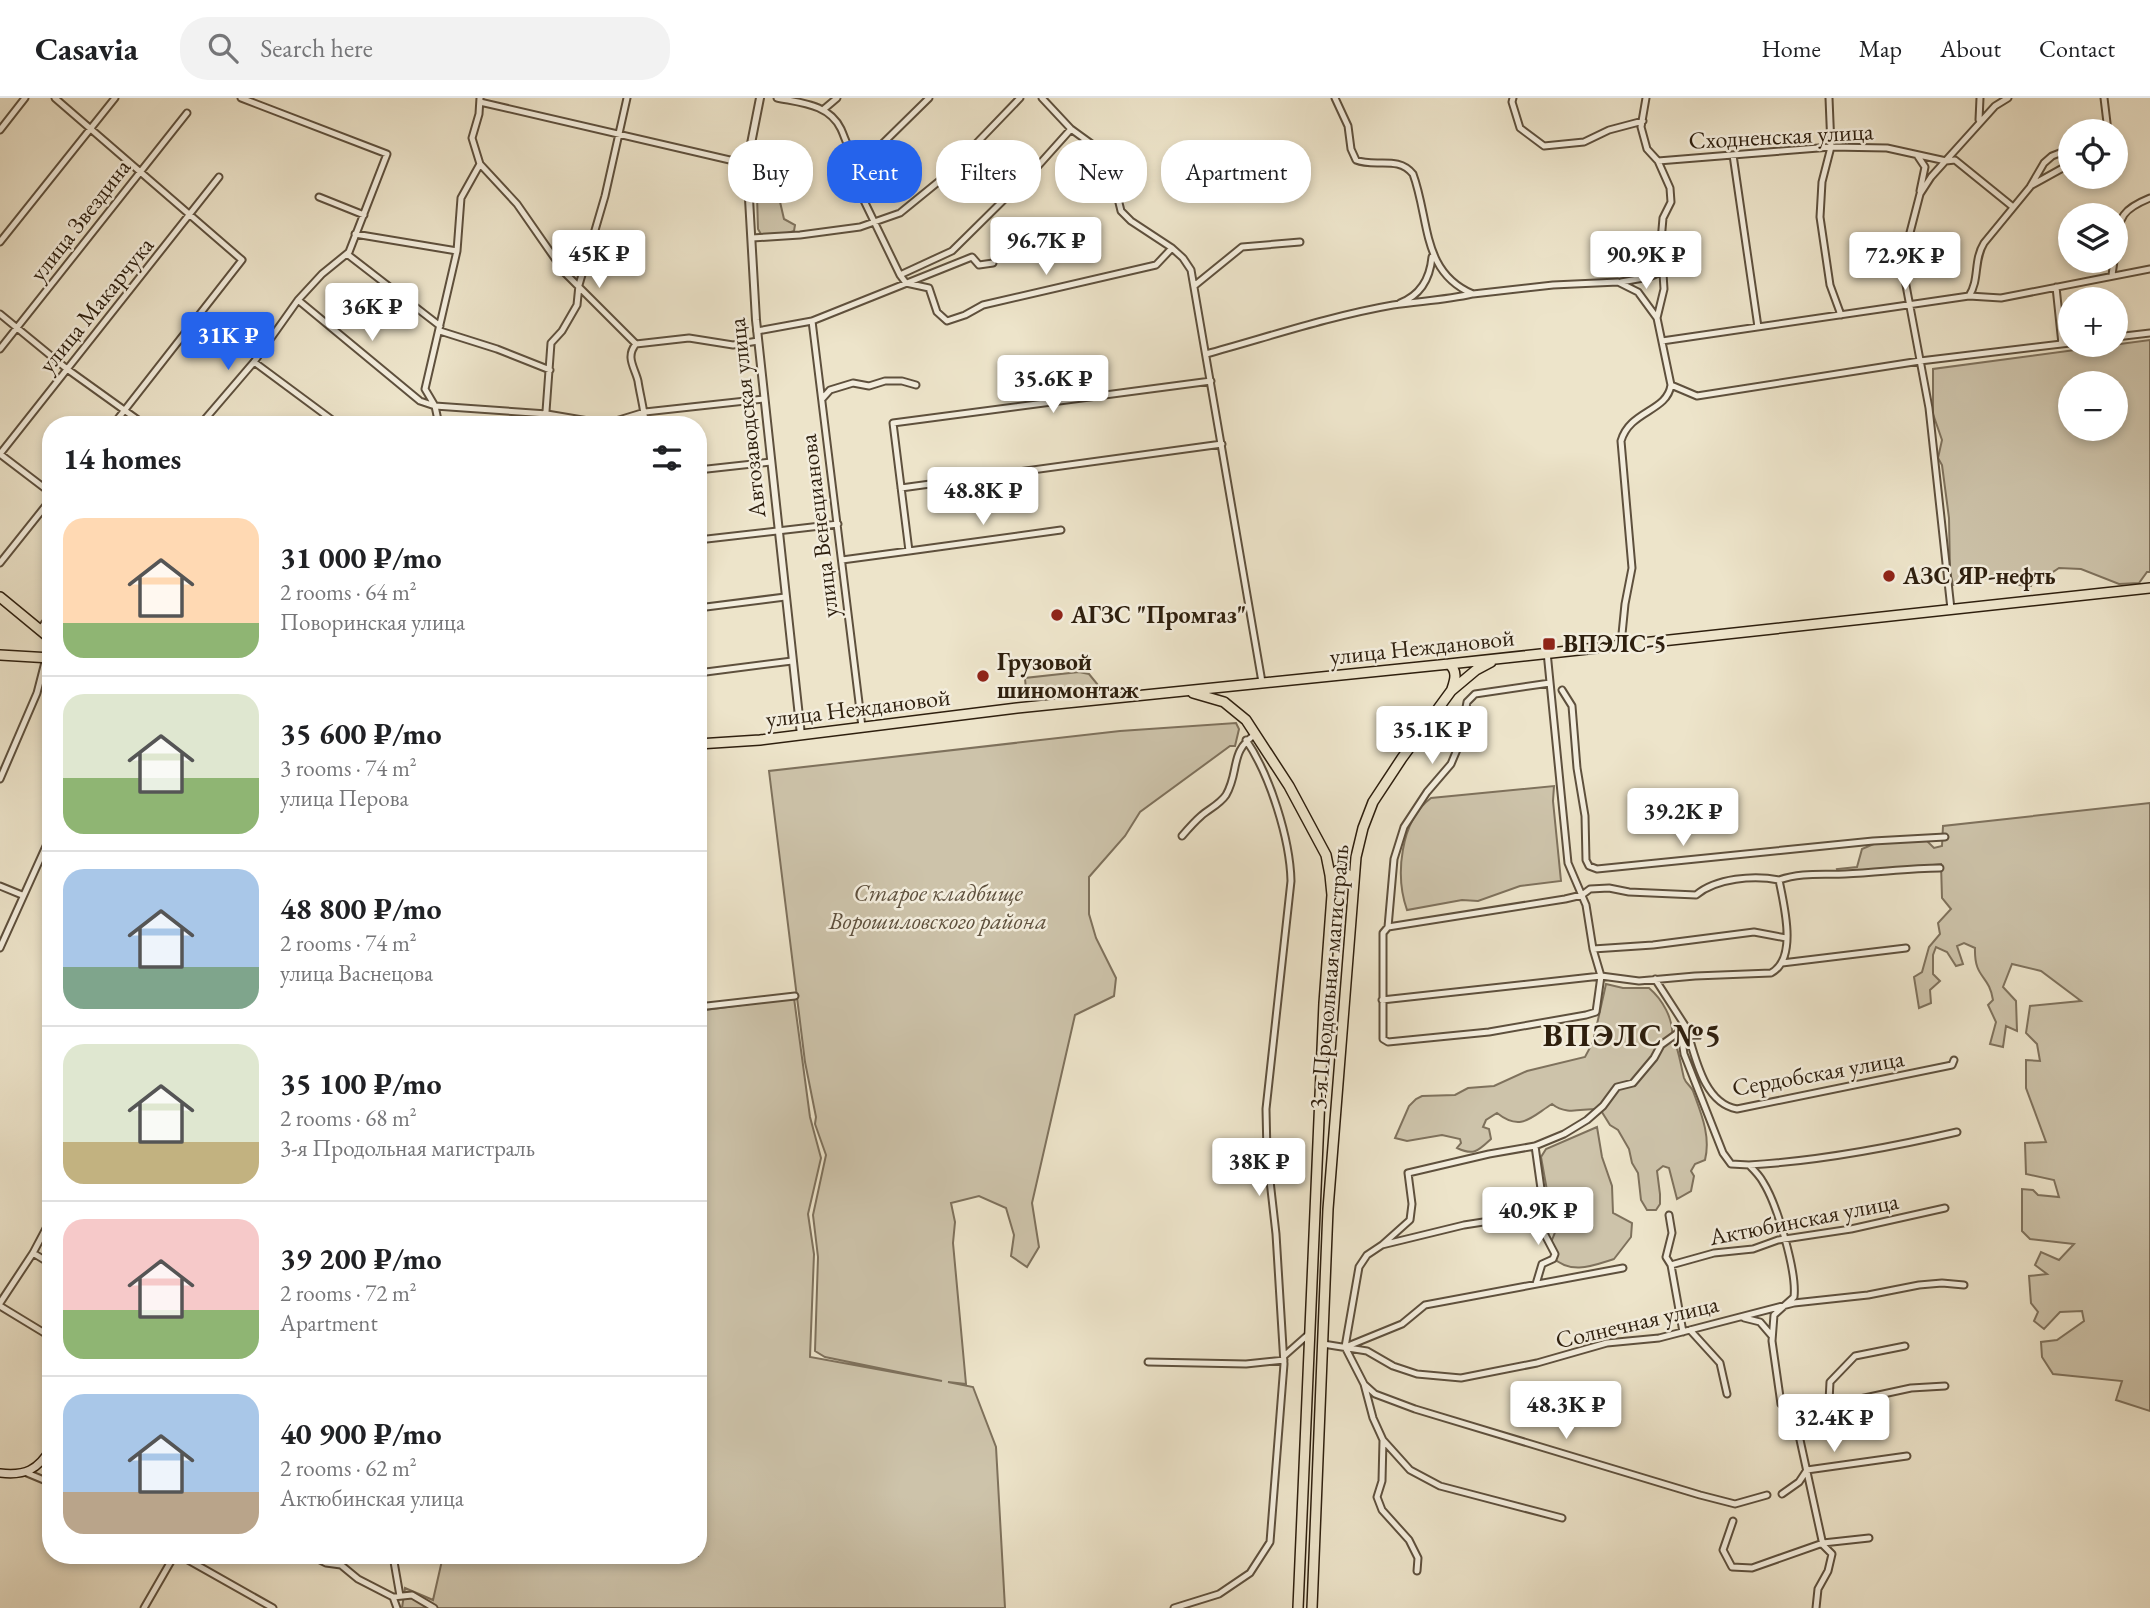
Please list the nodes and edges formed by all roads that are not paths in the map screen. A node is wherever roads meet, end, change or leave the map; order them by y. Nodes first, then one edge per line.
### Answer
1 (24, 98) edge
2 (55, 98) edge
3 (115, 98) edge
4 (240, 98) edge
5 (627, 98) edge
6 (760, 98) edge
7 (777, 98) edge
8 (837, 98) edge
9 (929, 98) edge
10 (1020, 98) edge
11 (1042, 98) edge
12 (1335, 98) edge
13 (1513, 98) edge
14 (1646, 98) edge
15 (1829, 98) edge
16 (1980, 98) edge
17 (2008, 98) edge
18 (2104, 98) edge
19 (480, 100) edge
20 (824, 108) junction
21 (187, 113) dead end
22 (2107, 119) edge
23 (1643, 121) junction
24 (1977, 127) junction
25 (91, 129) junction
26 (1071, 129) junction
27 (0, 130) edge
28 (619, 134) junction
29 (752, 140) edge
30 (845, 140) edge
31 (886, 140) edge
32 (1830, 146) junction
33 (2058, 154) edge
34 (1733, 155) junction
35 (1917, 155) junction
36 (728, 160) edge
37 (1658, 161) junction
38 (1946, 161) junction
39 (480, 164) junction
40 (2058, 170) edge
41 (140, 171) junction
42 (2038, 172) junction
43 (219, 177) dead end
44 (2044, 178) junction
45 (2030, 187) junction
46 (1920, 194) junction
47 (319, 197) dead end
48 (2150, 198) edge
49 (749, 203) edge
50 (866, 203) edge
51 (2013, 207) junction
52 (2128, 209) edge
53 (190, 215) junction
54 (364, 215) junction
55 (876, 221) junction
56 (355, 234) junction
57 (751, 238) junction
58 (0, 242) edge
59 (1300, 242) dead end
60 (1172, 248) junction
61 (457, 251) junction
62 (346, 254) junction
63 (1432, 256) junction
64 (993, 263) dead end
65 (2150, 269) edge
66 (1663, 271) junction
67 (900, 275) junction
68 (2112, 275) joint
69 (1640, 278) junction
70 (1618, 282) junction
71 (906, 283) junction
72 (579, 285) junction
73 (1194, 286) junction
74 (2056, 286) junction
75 (1637, 292) junction
76 (1473, 294) junction
77 (1969, 296) junction
78 (298, 300) junction
79 (1394, 305) junction
80 (1909, 305) junction
81 (2058, 305) edge
82 (0, 314) edge
83 (1841, 315) junction
84 (1657, 318) junction
85 (812, 321) junction
86 (18, 327) junction
87 (1758, 327) junction
88 (440, 329) junction
89 (757, 331) junction
90 (2150, 333) edge
91 (2128, 336) edge
92 (758, 341) junction
93 (1662, 341) junction
94 (636, 344) junction
95 (2058, 344) edge
96 (0, 349) edge
97 (1206, 354) junction
98 (1920, 361) junction
99 (254, 362) junction
100 (67, 369) junction
101 (550, 370) junction
102 (1211, 381) junction
103 (916, 385) dead end
104 (1671, 385) junction
105 (822, 398) junction
106 (764, 399) junction
107 (435, 406) junction
108 (125, 411) junction
109 (645, 412) junction
110 (547, 414) junction
111 (121, 416) edge
112 (132, 416) edge
113 (208, 416) edge
114 (327, 416) edge
115 (437, 416) edge
116 (559, 416) edge
117 (632, 416) edge
118 (645, 416) edge
119 (1222, 444) junction
120 (0, 454) edge
121 (771, 462) junction
122 (707, 469) edge
123 (42, 486) edge
124 (901, 488) junction
125 (42, 510) edge
126 (838, 524) junction
127 (1061, 530) dead end
128 (778, 532) junction
129 (707, 539) edge
130 (909, 551) junction
131 (842, 560) junction
132 (0, 563) edge
133 (2150, 587) edge
134 (0, 597) edge
135 (785, 597) junction
136 (707, 607) edge
137 (1951, 609) junction
138 (42, 626) edge
139 (40, 629) joint
140 (1621, 644) junction
141 (1547, 652) junction
142 (0, 655) edge
143 (42, 658) edge
144 (1504, 658) junction
145 (792, 661) junction
146 (1449, 664) junction
147 (707, 672) edge
148 (42, 678) edge
149 (1262, 682) junction
150 (1550, 683) junction
151 (1241, 684) junction
152 (1562, 690) dead end
153 (1184, 691) junction
154 (1451, 691) junction
155 (1237, 711) junction
156 (862, 727) junction
157 (1256, 734) junction
158 (801, 735) junction
159 (1246, 740) junction
160 (707, 743) edge
161 (0, 779) edge
162 (1182, 836) dead end
163 (1945, 836) dead end
164 (42, 854) edge
165 (1326, 855) junction
166 (1356, 857) junction
167 (1940, 868) dead end
168 (1779, 880) junction
169 (0, 887) edge
170 (22, 895) junction
171 (1332, 895) junction
172 (1582, 895) junction
173 (1353, 896) junction
174 (1388, 927) junction
175 (1786, 938) junction
176 (0, 948) edge
177 (1906, 948) dead end
178 (1593, 950) junction
179 (1783, 962) junction
180 (1601, 976) junction
181 (1655, 979) junction
182 (795, 996) dead end
183 (1382, 1000) junction
184 (707, 1006) edge
185 (1686, 1027) junction
186 (1954, 1060) dead end
187 (1957, 1132) dead end
188 (1535, 1146) junction
189 (1749, 1165) junction
190 (1945, 1208) dead end
191 (1541, 1210) junction
192 (1669, 1215) dead end
193 (42, 1236) edge
194 (1785, 1239) junction
195 (1382, 1245) junction
196 (33, 1253) junction
197 (42, 1258) edge
198 (1671, 1265) junction
199 (1623, 1269) dead end
200 (1536, 1283) junction
201 (1964, 1285) dead end
202 (0, 1305) edge
203 (1785, 1305) junction
204 (1741, 1317) junction
205 (42, 1331) edge
206 (1687, 1331) junction
207 (1310, 1334) junction
208 (1772, 1337) junction
209 (1323, 1344) junction
210 (1905, 1346) dead end
211 (1345, 1347) junction
212 (1284, 1358) junction
213 (1148, 1363) dead end
214 (1364, 1384) junction
215 (1945, 1386) dead end
216 (1727, 1394) dead end
217 (1829, 1401) junction
218 (1781, 1404) junction
219 (1383, 1440) junction
220 (1906, 1456) dead end
221 (42, 1461) edge
222 (1807, 1470) junction
223 (0, 1473) edge
224 (27, 1473) junction
225 (42, 1479) edge
226 (1782, 1494) dead end
227 (1767, 1495) dead end
228 (1562, 1518) dead end
229 (1732, 1521) dead end
230 (1869, 1538) dead end
231 (1823, 1543) junction
232 (169, 1564) edge
233 (195, 1564) edge
234 (334, 1564) edge
235 (394, 1564) edge
236 (1416, 1571) dead end
237 (397, 1597) junction
238 (144, 1608) edge
239 (273, 1608) edge
240 (397, 1608) edge
241 (434, 1608) edge
242 (1174, 1608) edge
243 (1298, 1608) edge
244 (1312, 1608) edge
245 (1816, 1608) edge

1 - 27 street
2 - 25 street
3 - 25 street
4 - 54 street
5 - 28 street
6 - 29 street, Автозаводская улица
7 - 20 street
8 - 20 street
9 - 31 street
10 - 55 street
11 - 26 street
12 - 63 street
13 - 23 street
14 - 23 street
15 - 32 street
16 - 24 street
17 - 24 street
18 - 22 street
19 - 28 street
19 - 39 street
20 - 30 street
21 - 41 street, улица Звездина
23 - 37 street
24 - 38 street
25 - 41 street
25 - 58 street
26 - 60 street
26 - 67 street
28 - 36 street
28 - 72 street
32 - 34 street, Сходненская улица
32 - 35 street, Сходненская улица
32 - 83 street
33 - 42 street
34 - 37 street, Сходненская улица
34 - 87 street
35 - 38 street, Сходненская улица
35 - 46 street
37 - 66 street
38 - 46 street
38 - 51 street, Сходненская улица
39 - 61 street
39 - 72 street
40 - 44 street
41 - 53 street
41 - 86 street, улица Звездина
42 - 44 street
42 - 45 street
43 - 53 street, улица Макарчука
44 - 45 street
45 - 51 street
46 - 80 street
47 - 54 street
48 - 52 street
49 - 57 street, Автозаводская улица
50 - 55 street
51 - 77 street
53 - 100 street, улица Макарчука
53 - 108 street
54 - 56 street
55 - 57 street
55 - 67 street
56 - 61 street
56 - 62 street
57 - 89 street, Автозаводская улица
59 - 73 street
60 - 71 street
60 - 73 street
61 - 88 street
62 - 78 street
62 - 88 street
63 - 76 street
63 - 79 street
64 - 71 street
65 - 68 street
66 - 69 street
66 - 84 street
67 - 71 street
68 - 74 street
69 - 70 street
69 - 75 street
70 - 75 street
70 - 76 street
71 - 85 street
72 - 94 street
72 - 101 street
73 - 97 street
74 - 77 street
74 - 81 street
75 - 84 street
76 - 79 street
77 - 80 street
78 - 99 street
78 - 107 street
79 - 97 street
80 - 83 street
80 - 98 street
82 - 86 street
83 - 87 street
84 - 93 street
85 - 89 street
85 - 105 street, улица Венецианова
86 - 96 street, улица Звездина
86 - 100 street
87 - 93 street
88 - 101 street
88 - 107 street
89 - 92 street, Автозаводская улица
90 - 91 street
92 - 94 street
92 - 106 street, Автозаводская улица
93 - 104 street
94 - 109 street
95 - 98 street
97 - 102 street
98 - 104 street
98 - 137 street
99 - 113 street
99 - 114 street
100 - 108 street
100 - 120 street, улица Макарчука
101 - 110 street
102 - 119 street
102 - 124 street
103 - 105 street
104 - 140 street
105 - 126 street, улица Венецианова
106 - 109 street
106 - 121 street, Автозаводская улица
107 - 110 street
107 - 115 street
108 - 111 street
108 - 112 street
109 - 117 street
109 - 118 street
110 - 116 street
119 - 124 street
119 - 149 street
120 - 123 street
121 - 122 street
121 - 128 street, Автозаводская улица
124 - 130 street
125 - 132 street
126 - 128 street
126 - 131 street, улица Венецианова
127 - 130 street
128 - 129 street
128 - 135 street, Автозаводская улица
130 - 131 street
131 - 156 street, улица Венецианова
133 - 137 highway, улица Неждановой
134 - 139 highway
135 - 136 street
135 - 145 street, Автозаводская улица
137 - 140 highway, улица Неждановой
138 - 139 street
140 - 141 highway, улица Неждановой
141 - 144 highway, улица Неждановой
141 - 150 street
142 - 143 highway
144 - 146 highway, улица Неждановой
144 - 154 highway, 3-я Продольная магистраль
145 - 147 street
145 - 158 street, Автозаводская улица
146 - 149 highway, улица Неждановой
146 - 154 highway
148 - 161 street
149 - 151 highway, улица Неждановой
150 - 172 street
150 - 174 street
151 - 153 highway, улица Неждановой
151 - 155 highway
152 - 163 street
153 - 155 highway
153 - 156 highway, улица Неждановой
154 - 166 highway, 3-я Продольная магистраль
155 - 157 highway, 3-я Продольная магистраль
156 - 158 highway, улица Неждановой
157 - 159 street
157 - 165 highway, 3-я Продольная магистраль
158 - 160 highway, улица Неждановой
159 - 162 street
159 - 212 street
164 - 170 street
165 - 166 highway
165 - 171 highway, 3-я Продольная магистраль
166 - 173 highway, 3-я Продольная магистраль
167 - 168 street
168 - 172 street
168 - 175 street
169 - 170 street
170 - 176 street
171 - 173 highway
171 - 207 highway, 3-я Продольная магистраль
172 - 174 street
172 - 178 street
173 - 209 highway, 3-я Продольная магистраль
174 - 183 street
175 - 178 street
175 - 179 street
177 - 179 street
178 - 180 street
179 - 181 street
180 - 181 street
180 - 183 street
180 - 183 street
181 - 185 street, Сердобская улица
182 - 184 street
185 - 186 street, Сердобская улица
185 - 188 street
185 - 189 street
187 - 189 street
188 - 191 street
188 - 195 street
189 - 194 street
190 - 194 street, Актюбинская улица
191 - 195 street
191 - 200 street
192 - 198 street
193 - 196 street
194 - 198 street, Актюбинская улица
194 - 203 street
195 - 211 street
196 - 197 street
196 - 202 street
198 - 206 street
199 - 200 street
200 - 211 street
201 - 203 street, Солнечная улица
202 - 205 street
203 - 204 street, Солнечная улица
203 - 208 street
204 - 206 street, Солнечная улица
204 - 208 street
206 - 211 street, Солнечная улица
206 - 216 street
207 - 212 street
207 - 243 highway, 3-я Продольная магистраль
208 - 218 street
209 - 211 street, Солнечная улица
209 - 244 highway, 3-я Продольная магистраль
210 - 217 street
211 - 214 street
212 - 213 street
212 - 242 street
214 - 219 street
214 - 227 street
215 - 217 street
217 - 218 street
218 - 222 street
219 - 228 street
219 - 236 street
220 - 222 street
221 - 224 main road
222 - 226 street
222 - 231 street
223 - 224 main road
224 - 225 street
229 - 231 street
230 - 231 street
231 - 245 street
232 - 238 street
233 - 239 street
234 - 237 street
235 - 237 street
237 - 240 street
237 - 241 street

